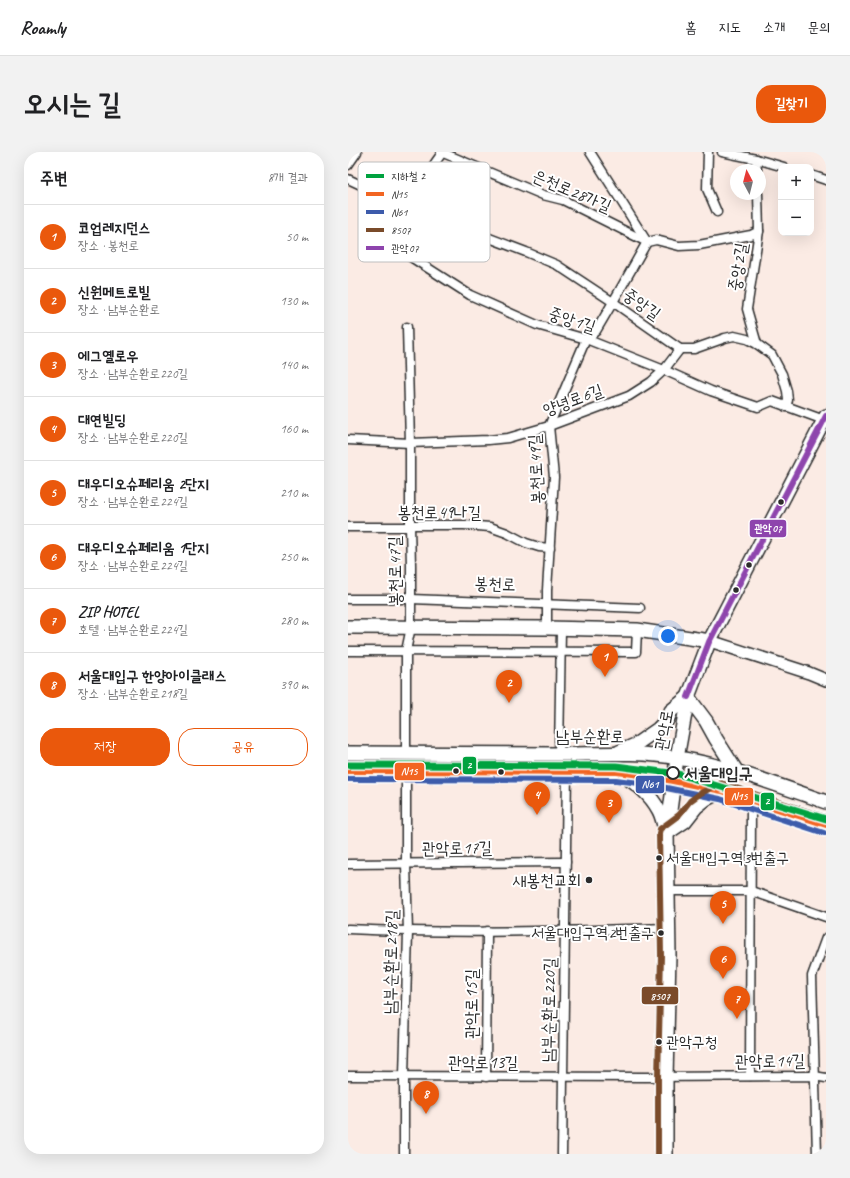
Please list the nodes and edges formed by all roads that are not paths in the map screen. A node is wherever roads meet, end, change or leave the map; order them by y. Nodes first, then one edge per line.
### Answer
1 (358, 152) edge
2 (441, 152) edge
3 (590, 152) edge
4 (708, 152) edge
5 (722, 152) edge
6 (756, 159) junction
7 (435, 162) edge
8 (466, 162) edge
9 (756, 164) edge
10 (348, 165) edge
11 (778, 165) edge
12 (490, 172) edge
13 (814, 176) edge
14 (348, 179) edge
15 (826, 180) edge
16 (358, 184) edge
17 (758, 200) edge
18 (717, 212) dead end
19 (759, 231) junction
20 (490, 238) edge
21 (647, 242) junction
22 (419, 262) edge
23 (613, 302) junction
24 (407, 328) dead end
25 (586, 339) junction
26 (757, 344) junction
27 (680, 349) junction
28 (664, 370) junction
29 (786, 407) junction
30 (825, 418) edge
31 (549, 426) junction
32 (348, 440) edge
33 (410, 443) junction
34 (348, 527) edge
35 (410, 527) junction
36 (550, 548) junction
37 (348, 599) edge
38 (411, 599) junction
39 (548, 604) junction
40 (640, 608) dead end
41 (348, 627) edge
42 (411, 628) junction
43 (547, 628) junction
44 (561, 629) junction
45 (637, 630) junction
46 (710, 641) junction
47 (348, 651) edge
48 (406, 652) junction
49 (561, 652) junction
50 (826, 680) edge
51 (688, 697) junction
52 (348, 753) edge
53 (406, 753) junction
54 (618, 753) junction
55 (559, 754) junction
56 (677, 758) junction
57 (348, 771) edge
58 (406, 771) junction
59 (567, 771) junction
60 (617, 772) junction
61 (737, 772) junction
62 (674, 781) junction
63 (722, 791) junction
64 (751, 801) junction
65 (826, 802) edge
66 (826, 825) edge
67 (666, 833) junction
68 (566, 862) junction
69 (348, 864) edge
70 (406, 864) junction
71 (668, 891) junction
72 (751, 891) junction
73 (826, 917) edge
74 (669, 928) junction
75 (348, 929) edge
76 (566, 930) junction
77 (487, 931) junction
78 (408, 932) junction
79 (826, 938) edge
80 (348, 1076) edge
81 (404, 1076) junction
82 (750, 1076) junction
83 (814, 1076) junction
84 (486, 1077) junction
85 (563, 1077) junction
86 (666, 1077) junction
87 (826, 1078) edge
88 (404, 1154) edge
89 (562, 1154) edge
90 (666, 1154) edge
91 (816, 1154) edge

1 - 10 street
2 - 7 street
2 - 8 street, 은천로28가길
3 - 21 street
4 - 18 street
5 - 6 street
6 - 9 street
6 - 11 street
12 - 21 street, 은천로28가길
13 - 15 street
14 - 16 street, 중앙길
17 - 19 street, 중앙2길
19 - 21 street, 은천로28가길
19 - 26 street, 중앙2길
20 - 23 street, 중앙길
21 - 23 street
22 - 25 street, 중앙1길
23 - 25 street, 봉천로49길
23 - 27 street, 중앙길
24 - 33 street
25 - 28 street, 중앙1길
25 - 31 street, 봉천로49길
26 - 27 street
26 - 29 street
27 - 28 street, 양녕로6길
28 - 29 street, 중앙1길
28 - 31 street, 양녕로6길
29 - 30 street
30 - 46 main road, 관악로
31 - 33 street, 양녕로6길
31 - 36 street, 봉천로49길
32 - 33 street, 양녕로6길
33 - 35 street, 봉천로47길
34 - 35 street, 봉천로49나길
35 - 36 street, 봉천로49나길
35 - 38 street, 봉천로47길
36 - 39 street, 봉천로49길
37 - 38 street, 봉천로
38 - 39 street, 봉천로
38 - 42 street, 봉천로47길
39 - 40 street, 봉천로
39 - 43 street, 봉천로49길
41 - 42 main road
42 - 43 main road
42 - 48 street
43 - 44 main road
44 - 45 main road
44 - 49 street
45 - 46 main road
45 - 49 street
46 - 50 main road
46 - 51 main road, 관악로
47 - 48 street
48 - 49 street
48 - 53 street
49 - 55 street
51 - 54 main road
51 - 56 main road, 관악로
51 - 61 main road
52 - 53 main road, 남부순환로
53 - 55 main road, 남부순환로
54 - 55 main road, 남부순환로
54 - 56 main road, 남부순환로
56 - 61 main road, 남부순환로
56 - 62 main road, 관악로
57 - 58 main road, 남부순환로
58 - 59 main road, 남부순환로
58 - 70 street, 남부순환로218길
59 - 60 main road, 남부순환로
59 - 68 street, 남부순환로220길
60 - 62 main road, 남부순환로
60 - 67 main road
61 - 65 main road, 남부순환로
62 - 63 main road, 남부순환로
62 - 67 main road, 관악로
63 - 64 main road, 남부순환로
63 - 67 main road
64 - 66 main road, 남부순환로
64 - 72 street
67 - 71 main road, 관악로
68 - 70 street, 관악로17길
68 - 76 street, 남부순환로220길
69 - 70 street, 관악로17길
70 - 78 street, 남부순환로218길
71 - 72 street
71 - 74 main road, 관악로
72 - 73 street
72 - 82 street
74 - 76 street
74 - 86 main road, 관악로
75 - 78 street
76 - 77 street
76 - 85 street, 남부순환로220길
77 - 78 street
77 - 84 street, 관악로15길
78 - 81 street, 남부순환로218길
79 - 83 street
80 - 81 street, 관악로13길
81 - 84 street, 관악로13길
81 - 88 street, 남부순환로218길
82 - 83 street, 관악로14길
82 - 86 street, 관악로14길
83 - 87 street, 관악로14길
83 - 91 street
84 - 85 street, 관악로13길
85 - 86 street, 관악로13길
85 - 89 street, 남부순환로220길
86 - 90 main road, 관악로

